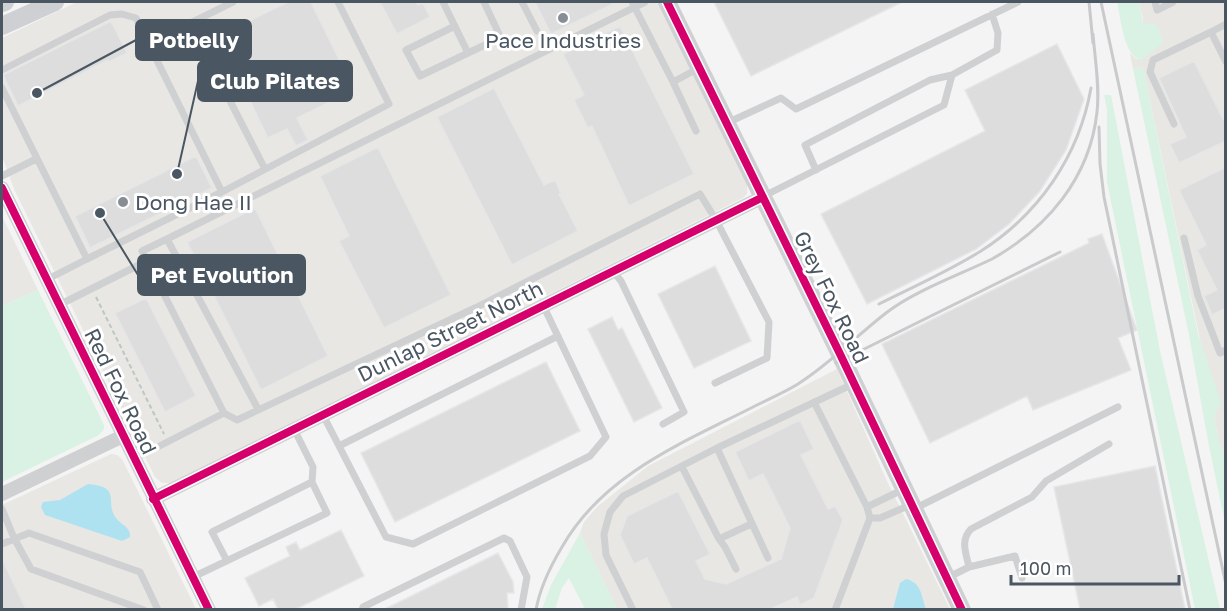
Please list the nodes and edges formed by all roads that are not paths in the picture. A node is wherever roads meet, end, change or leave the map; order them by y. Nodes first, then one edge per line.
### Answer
1 (55, 2) edge
2 (233, 2) edge
3 (338, 2) edge
4 (443, 2) edge
5 (484, 2) edge
6 (522, 2) edge
7 (645, 2) edge
8 (667, 2) edge
9 (1018, 2) edge
10 (1155, 2) edge
11 (1173, 2) edge
12 (633, 4) edge
13 (992, 14) junction
14 (190, 23) junction
15 (1226, 24) edge
16 (2, 26) edge
17 (455, 26) junction
18 (537, 31) dead end
19 (1211, 32) junction
20 (148, 44) junction
21 (468, 53) junction
22 (1226, 62) edge
23 (699, 68) junction
24 (2, 70) edge
25 (952, 75) junction
26 (673, 82) junction
27 (2, 88) edge
28 (726, 123) junction
29 (1174, 124) dead end
30 (696, 131) dead end
31 (36, 159) junction
32 (265, 169) junction
33 (816, 170) junction
34 (2, 176) edge
35 (2, 188) edge
36 (222, 192) junction
37 (763, 196) junction
38 (716, 220) junction
39 (1184, 238) dead end
40 (167, 239) junction
41 (87, 259) junction
42 (147, 261) junction
43 (613, 271) junction
44 (46, 280) junction
45 (59, 305) junction
46 (543, 305) junction
47 (558, 336) junction
48 (1226, 350) edge
49 (715, 383) dead end
50 (854, 383) junction
51 (814, 402) junction
52 (1118, 407) dead end
53 (258, 409) junction
54 (224, 413) junction
55 (323, 415) junction
56 (663, 423) dead end
57 (294, 429) junction
58 (123, 436) junction
59 (1109, 444) dead end
60 (339, 446) junction
61 (717, 448) junction
62 (134, 459) junction
63 (682, 466) junction
64 (312, 482) junction
65 (2, 494) edge
66 (153, 499) junction
67 (909, 501) junction
68 (867, 507) junction
69 (2, 509) edge
70 (870, 518) junction
71 (751, 524) junction
72 (14, 538) junction
73 (719, 539) junction
74 (2, 544) edge
75 (768, 558) dead end
76 (226, 561) junction
77 (969, 567) junction
78 (736, 569) dead end
79 (193, 577) junction
80 (947, 578) junction
81 (1022, 578) dead end
82 (154, 608) edge
83 (144, 609) edge
84 (208, 609) edge
85 (362, 609) edge
86 (521, 609) edge
87 (633, 609) edge
88 (835, 609) edge
89 (962, 609) edge

1 - 16 street
2 - 14 lane
3 - 32 lane
4 - 17 lane
5 - 21 lane
6 - 18 lane
7 - 12 lane
8 - 23 street, Grey Fox Road
9 - 13 lane
10 - 11 lane
12 - 26 lane
12 - 40 lane
13 - 25 lane
13 - 28 lane
14 - 20 lane
14 - 32 lane
15 - 19 lane
17 - 21 lane
17 - 21 lane
19 - 22 lane
19 - 29 lane
20 - 24 lane
20 - 36 lane
23 - 26 lane
23 - 28 street, Grey Fox Road
25 - 33 lane
25 - 33 lane
26 - 30 lane
27 - 31 lane
28 - 37 street, Grey Fox Road
31 - 34 lane
31 - 41 lane
32 - 36 lane
33 - 37 lane
35 - 44 street, Red Fox Road
36 - 41 lane
37 - 38 street, Dunlap Street North
37 - 50 street, Grey Fox Road
38 - 43 street, Dunlap Street North
38 - 49 lane
38 - 53 lane
39 - 48 lane
40 - 42 lane
40 - 53 lane
41 - 44 lane
42 - 45 lane
42 - 54 lane
43 - 46 street, Dunlap Street North
43 - 56 lane
44 - 45 street, Red Fox Road
45 - 58 street, Red Fox Road
46 - 47 lane
46 - 55 street, Dunlap Street North
47 - 60 lane
47 - 60 lane
50 - 51 lane
50 - 67 street, Grey Fox Road
51 - 61 lane
51 - 68 lane
52 - 67 lane
53 - 54 lane
54 - 62 lane
55 - 57 street, Dunlap Street North
55 - 60 lane
57 - 64 lane
57 - 66 street, Dunlap Street North
58 - 62 street, Red Fox Road
58 - 65 street
59 - 77 lane
61 - 63 lane
61 - 71 lane
62 - 66 street, Red Fox Road
63 - 73 lane
63 - 87 lane
64 - 76 lane
64 - 76 lane
66 - 79 street, Red Fox Road
67 - 68 lane
67 - 70 lane
67 - 80 street, Grey Fox Road
68 - 70 lane
69 - 72 lane
70 - 88 lane
71 - 73 lane
71 - 75 lane
72 - 74 lane
72 - 82 lane
72 - 83 lane
73 - 78 lane
76 - 79 lane
77 - 80 lane
77 - 81 lane
79 - 84 street, Red Fox Road
80 - 89 street, Grey Fox Road
85 - 86 lane

